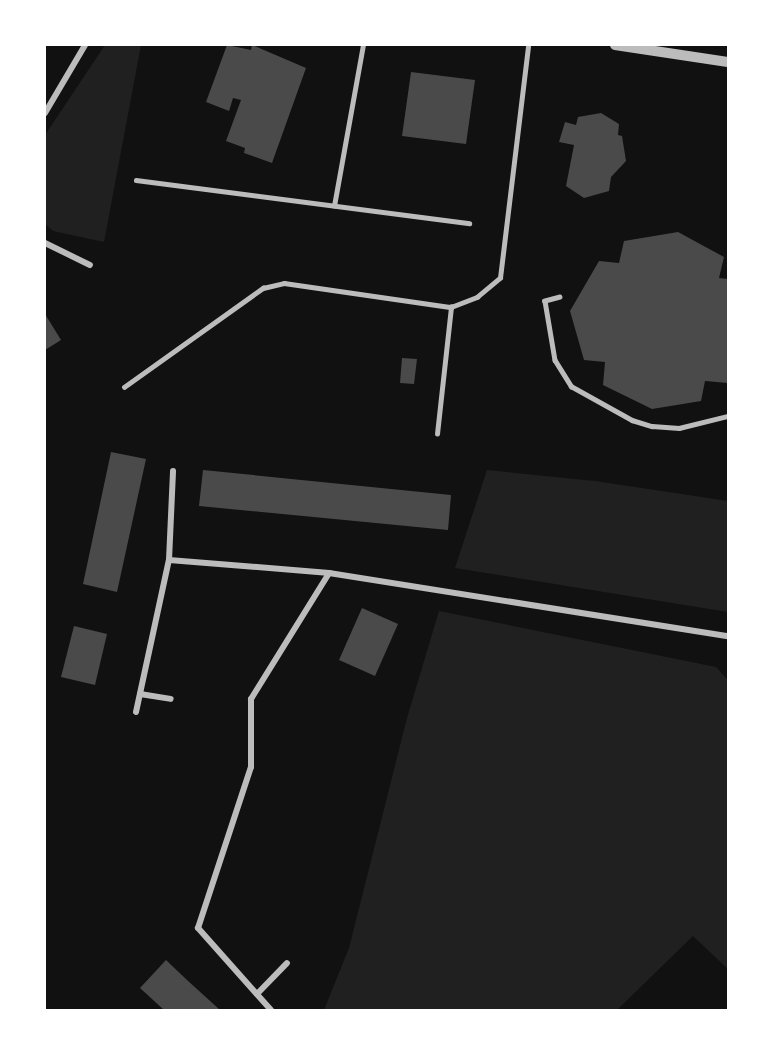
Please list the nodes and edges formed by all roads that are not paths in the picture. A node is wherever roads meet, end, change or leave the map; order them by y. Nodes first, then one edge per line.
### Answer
1 (86, 45) edge
2 (363, 45) edge
3 (528, 45) edge
4 (615, 45) edge
5 (728, 62) edge
6 (45, 113) edge
7 (136, 180) dead end
8 (334, 206) junction
9 (469, 223) dead end
10 (45, 243) edge
11 (90, 265) dead end
12 (560, 297) dead end
13 (451, 307) junction
14 (124, 387) dead end
15 (728, 416) edge
16 (437, 434) dead end
17 (173, 471) dead end
18 (169, 561) junction
19 (329, 573) junction
20 (728, 636) edge
21 (140, 693) junction
22 (171, 699) dead end
23 (136, 712) dead end
24 (287, 963) dead end
25 (257, 994) junction
26 (271, 1010) edge

1 - 6 street
2 - 8 lane
3 - 13 lane
4 - 5 street
7 - 8 lane
8 - 9 lane
10 - 11 street
12 - 15 lane
13 - 14 lane
13 - 16 lane
17 - 18 street
18 - 19 street
18 - 21 street
19 - 20 street
19 - 25 street
21 - 22 street
21 - 23 street
24 - 25 street
25 - 26 street

